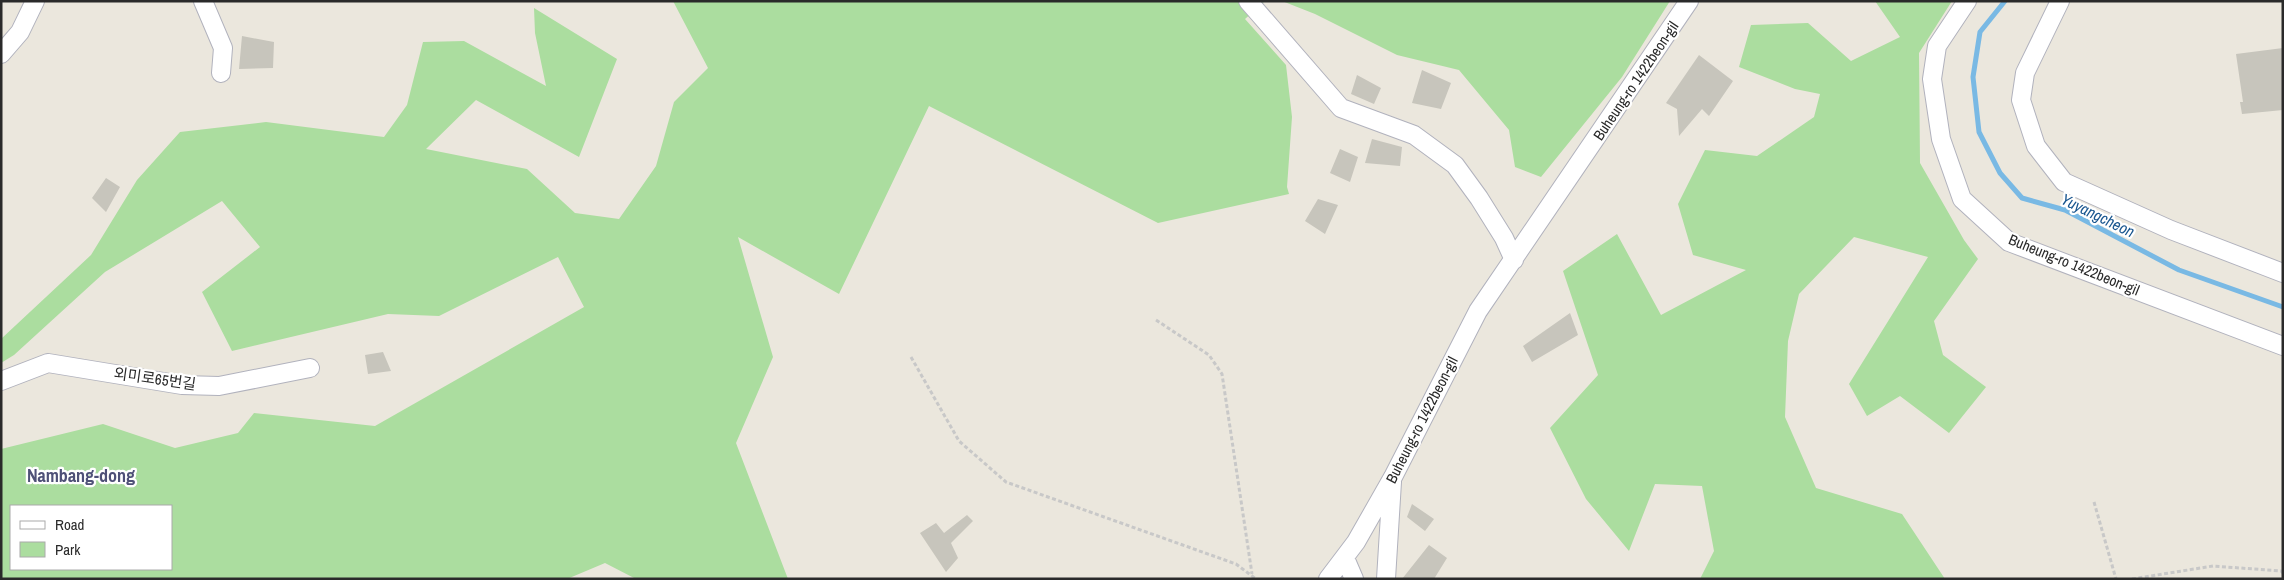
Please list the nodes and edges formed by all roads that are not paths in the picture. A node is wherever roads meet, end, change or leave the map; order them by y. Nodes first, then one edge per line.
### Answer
1 (34, 1) edge
2 (203, 1) edge
3 (1248, 1) edge
4 (1689, 1) edge
5 (1967, 1) edge
6 (2060, 1) edge
7 (1, 54) edge
8 (221, 74) dead end
9 (1514, 260) junction
10 (2283, 273) edge
11 (2283, 346) edge
12 (310, 368) dead end
13 (1, 381) edge
14 (1393, 477) junction
15 (1345, 558) junction
16 (1328, 579) edge
17 (1354, 579) edge
18 (1386, 579) edge

1 - 7 street
2 - 8 street
3 - 9 street
4 - 9 street, Buheung-ro 1422beon-gil
5 - 11 street, Buheung-ro 1422beon-gil
6 - 10 street
9 - 14 street, Buheung-ro 1422beon-gil
12 - 13 street, 외미로65번길
14 - 15 street, Buheung-ro 1422beon-gil
14 - 18 street
15 - 16 street, Buheung-ro 1422beon-gil
15 - 17 street

